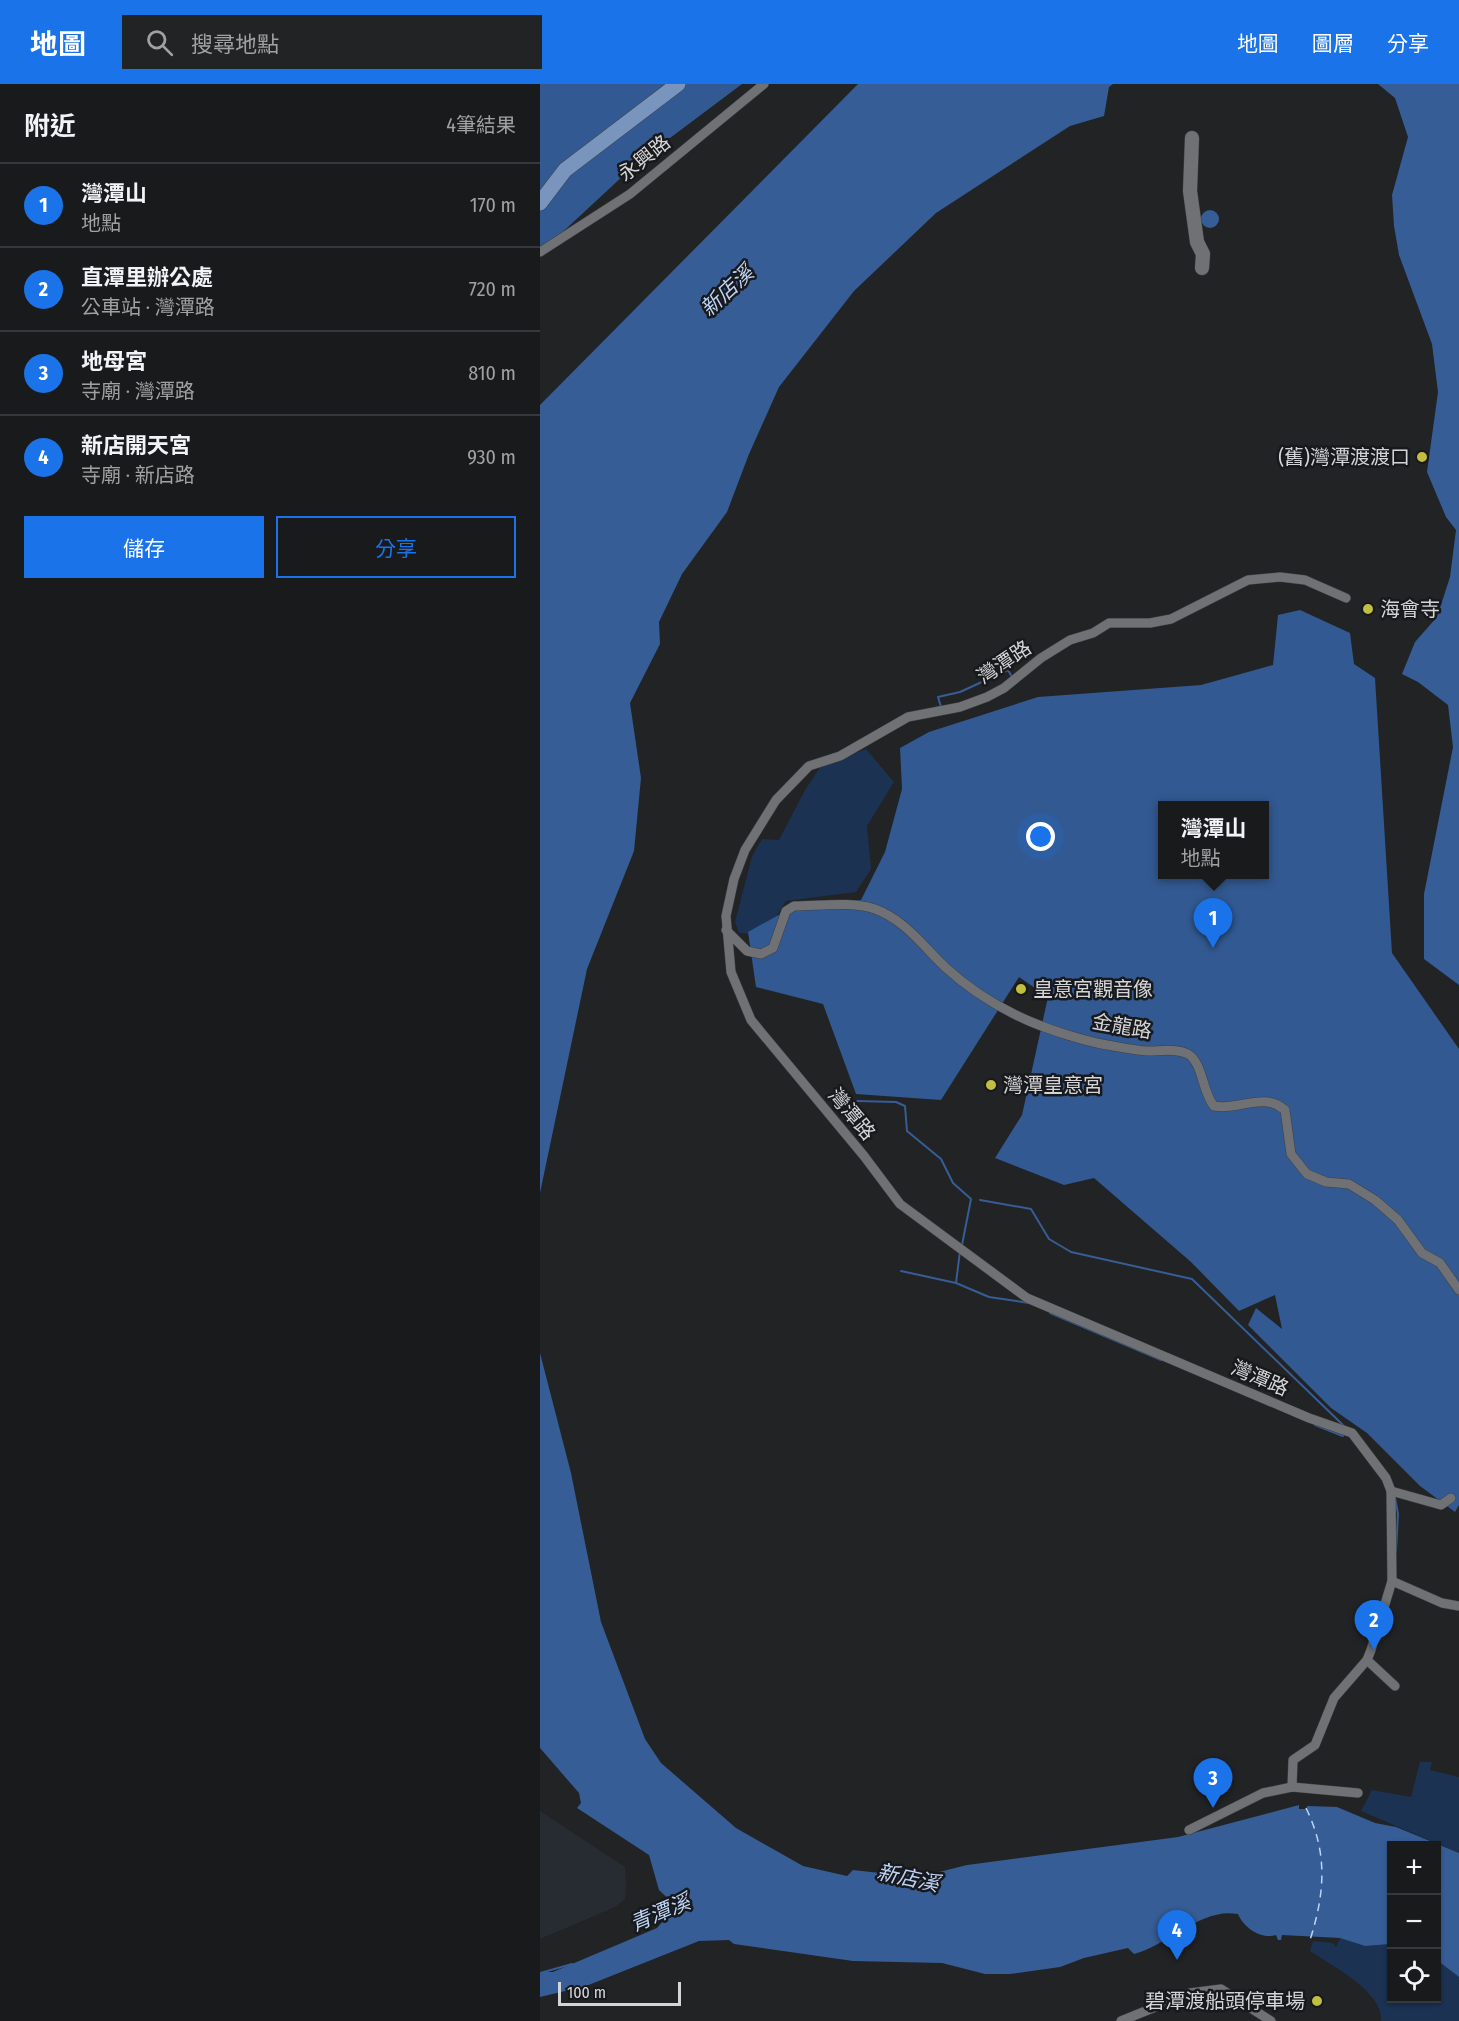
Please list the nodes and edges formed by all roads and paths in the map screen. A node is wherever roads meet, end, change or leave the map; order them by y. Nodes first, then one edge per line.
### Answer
1 (678, 84) edge
2 (764, 84) edge
3 (1192, 138) dead end
4 (540, 203) edge
5 (540, 252) edge
6 (1202, 268) dead end
7 (1346, 598) dead end
8 (726, 930) junction
9 (1459, 1290) edge
10 (1391, 1491) junction
11 (1451, 1498) dead end
12 (1392, 1581) junction
13 (1459, 1606) edge
14 (1367, 1660) junction
15 (1395, 1686) dead end
16 (1292, 1788) junction
17 (1358, 1793) dead end
18 (1189, 1830) dead end
19 (1121, 2021) edge
20 (1271, 2021) edge

1 - 4 main road
2 - 5 street, 永興路
3 - 6 street
7 - 8 street, 灣潭路
8 - 9 street, 金龍路
8 - 10 street, 灣潭路
10 - 11 street
10 - 12 street, 灣潭路
12 - 13 street
12 - 14 street, 灣潭路
14 - 15 street
14 - 16 street, 灣潭路
16 - 17 street
16 - 18 street
19 - 20 street

